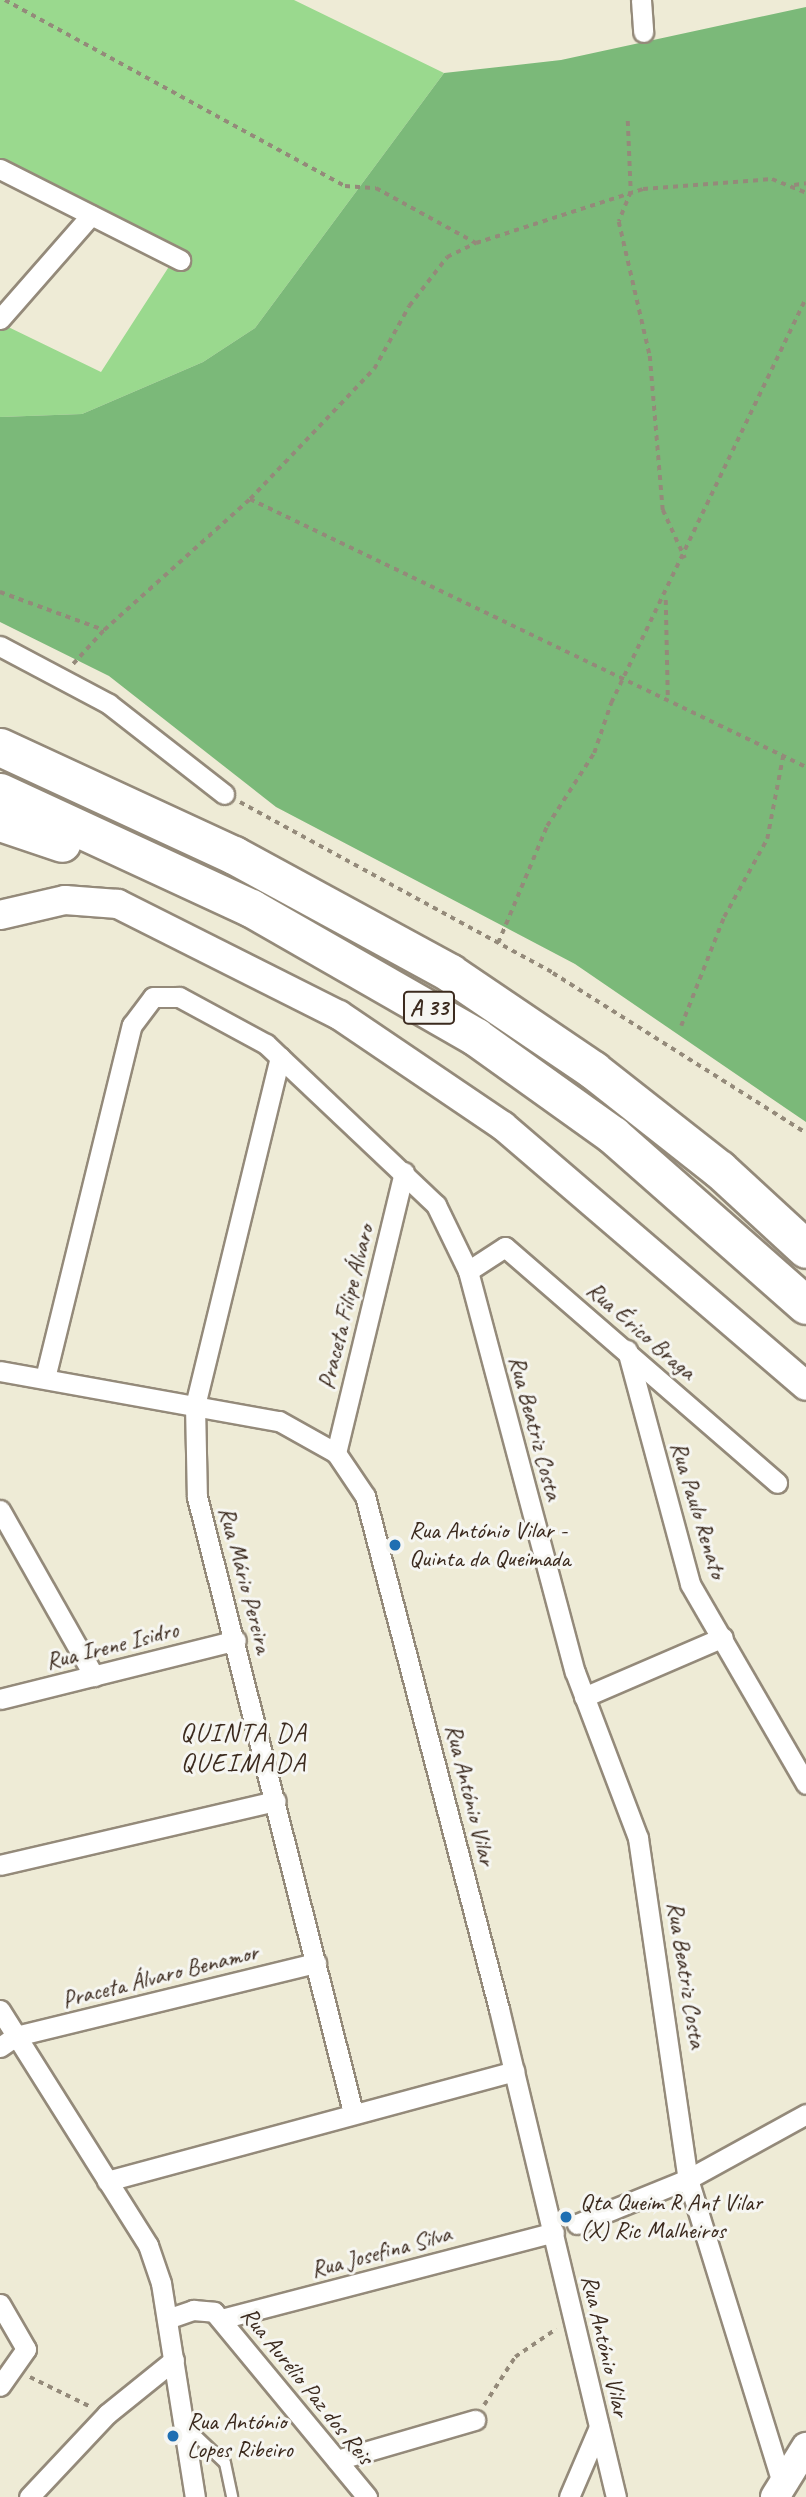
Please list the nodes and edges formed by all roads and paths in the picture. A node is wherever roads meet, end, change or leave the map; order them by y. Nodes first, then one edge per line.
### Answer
1 (5, 0) edge
2 (641, 0) edge
3 (643, 32) dead end
4 (628, 121) dead end
5 (0, 169) edge
6 (806, 183) edge
7 (794, 185) junction
8 (631, 192) junction
9 (806, 194) edge
10 (92, 215) junction
11 (476, 243) junction
12 (180, 260) dead end
13 (806, 297) edge
14 (0, 319) edge
15 (250, 499) junction
16 (685, 558) junction
17 (0, 592) edge
18 (666, 597) junction
19 (104, 630) junction
20 (0, 646) edge
21 (62, 676) junction
22 (625, 682) junction
23 (668, 696) dead end
24 (0, 746) edge
25 (783, 756) junction
26 (806, 767) edge
27 (0, 792) edge
28 (224, 794) joint
29 (0, 822) edge
30 (0, 915) edge
31 (498, 943) junction
32 (681, 1026) dead end
33 (280, 1057) junction
34 (806, 1133) edge
35 (404, 1172) junction
36 (806, 1249) edge
37 (468, 1272) junction
38 (797, 1296) edge
39 (627, 1350) junction
40 (0, 1371) edge
41 (46, 1378) junction
42 (806, 1386) edge
43 (195, 1405) junction
44 (336, 1453) junction
45 (777, 1483) dead end
46 (0, 1510) edge
47 (723, 1637) junction
48 (236, 1640) junction
49 (94, 1676) junction
50 (584, 1697) junction
51 (0, 1699) edge
52 (806, 1784) edge
53 (276, 1801) junction
54 (0, 1865) edge
55 (316, 1963) junction
56 (0, 2010) edge
57 (8, 2042) edge
58 (514, 2071) junction
59 (353, 2112) junction
60 (806, 2113) edge
61 (688, 2179) junction
62 (107, 2181) junction
63 (577, 2224) dead end
64 (554, 2232) junction
65 (0, 2304) edge
66 (167, 2319) junction
67 (221, 2319) junction
68 (575, 2324) junction
69 (174, 2360) junction
70 (13, 2368) junction
71 (0, 2386) edge
72 (107, 2414) junction
73 (475, 2420) joint
74 (184, 2424) junction
75 (599, 2427) junction
76 (806, 2446) edge
77 (337, 2460) junction
78 (779, 2490) edge
79 (29, 2497) edge
80 (195, 2497) edge
81 (232, 2497) edge
82 (367, 2497) edge
83 (569, 2497) edge
84 (616, 2497) edge

1 - 11 path
2 - 3 street
4 - 8 path
5 - 10 street
6 - 7 path
7 - 8 path
7 - 9 path
8 - 11 path
8 - 16 path
10 - 12 street
10 - 14 street
11 - 15 path
13 - 16 path
15 - 19 path
15 - 22 path
16 - 18 path
17 - 19 path
18 - 22 path
18 - 23 path
19 - 21 path
20 - 21 street
21 - 28 street
22 - 25 path
22 - 31 path
24 - 36 highway, A 33
25 - 26 path
25 - 32 path
27 - 38 highway, A 33
28 - 31 path
29 - 38 highway
30 - 42 street
31 - 34 path
33 - 35 street, Rua Beatriz Costa
33 - 41 street, Rua Beatriz Costa
33 - 43 street, Rua Mário Pereira
35 - 37 street, Rua Beatriz Costa
35 - 44 street, Praceta Filipe Álvaro
37 - 39 street, Rua Érico Braga
37 - 50 street, Rua Beatriz Costa
39 - 45 street, Rua Érico Braga
39 - 47 street, Rua Paulo Renato
40 - 41 street
41 - 43 street
43 - 44 street
43 - 48 street, Rua Mário Pereira
44 - 58 street, Rua António Vilar
46 - 49 street
47 - 50 street
47 - 52 street, Rua Paulo Renato
48 - 49 street, Rua Irene Isidro
48 - 53 street, Rua Mário Pereira
49 - 51 street, Rua Irene Isidro
50 - 61 street, Rua Beatriz Costa
53 - 54 street
53 - 55 street, Rua Mário Pereira
55 - 57 street, Praceta Álvaro Benamor
55 - 59 street, Rua Mário Pereira
56 - 57 street
57 - 62 street
58 - 59 street
58 - 64 street, Rua António Vilar
59 - 62 street
60 - 61 street
61 - 63 street
61 - 78 street, Rua Beatriz Costa
62 - 66 street
64 - 67 street, Rua Josefina Silva
64 - 68 street, Rua António Vilar
65 - 70 street
66 - 67 street, Rua Aurélio Paz dos Reis
66 - 69 street
67 - 77 street, Rua Aurélio Paz dos Reis
68 - 73 path
68 - 75 street, Rua António Vilar
69 - 72 street
69 - 74 street
70 - 71 street
70 - 72 path
72 - 79 street
73 - 77 street
74 - 80 street
74 - 81 lane
75 - 83 street
75 - 84 street, Rua António Vilar
76 - 78 street
77 - 82 street, Rua Aurélio Paz dos Reis

